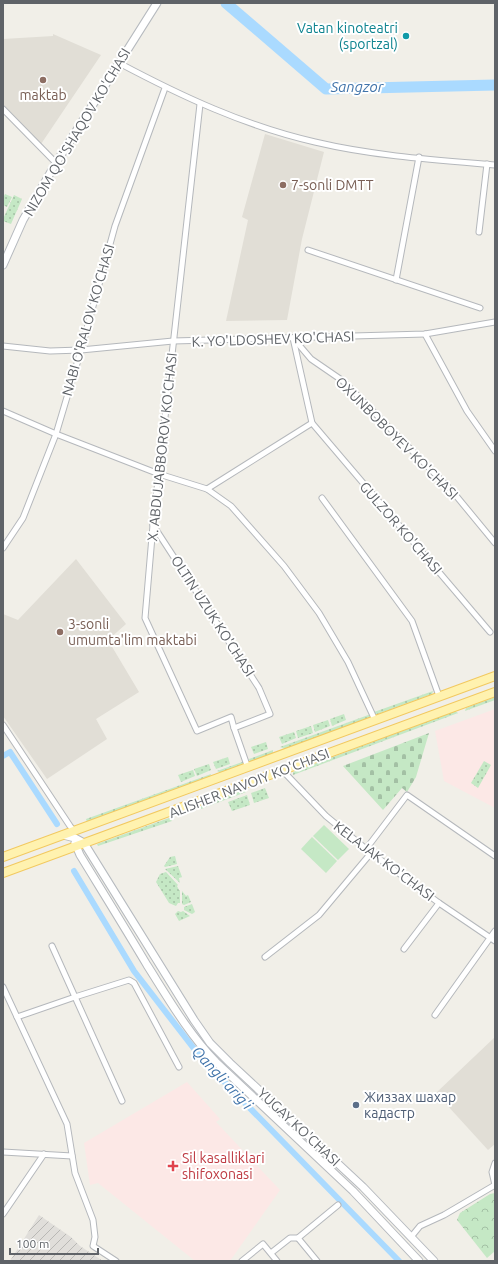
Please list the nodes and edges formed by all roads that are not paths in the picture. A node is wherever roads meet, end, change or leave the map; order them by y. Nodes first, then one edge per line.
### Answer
1 (157, 3) edge
2 (118, 62) junction
3 (165, 88) junction
4 (200, 104) junction
5 (3, 109) edge
6 (420, 158) junction
7 (56, 163) junction
8 (487, 164) junction
9 (495, 165) edge
10 (479, 232) dead end
11 (308, 250) dead end
12 (3, 265) edge
13 (396, 280) junction
14 (480, 308) dead end
15 (495, 322) edge
16 (425, 334) junction
17 (293, 338) junction
18 (173, 342) junction
19 (3, 346) edge
20 (81, 350) junction
21 (3, 411) edge
22 (312, 423) junction
23 (56, 434) junction
24 (495, 451) edge
25 (159, 474) junction
26 (207, 489) junction
27 (322, 498) dead end
28 (153, 525) junction
29 (495, 544) edge
30 (3, 548) edge
31 (490, 632) dead end
32 (495, 676) edge
33 (478, 682) junction
34 (495, 692) edge
35 (439, 696) junction
36 (483, 696) junction
37 (375, 720) junction
38 (3, 725) edge
39 (234, 728) junction
40 (248, 768) junction
41 (282, 770) junction
42 (77, 840) junction
43 (369, 851) junction
44 (495, 856) edge
45 (3, 857) edge
46 (3, 873) edge
47 (440, 903) junction
48 (495, 931) edge
49 (493, 940) edge
50 (52, 946) dead end
51 (404, 949) dead end
52 (265, 957) dead end
53 (3, 988) edge
54 (75, 997) junction
55 (435, 1015) dead end
56 (17, 1017) junction
57 (179, 1067) dead end
58 (122, 1101) dead end
59 (3, 1152) edge
60 (44, 1154) junction
61 (72, 1156) junction
62 (495, 1163) edge
63 (495, 1185) edge
64 (338, 1205) dead end
65 (3, 1214) edge
66 (411, 1237) junction
67 (298, 1238) junction
68 (270, 1253) junction
69 (116, 1261) edge
70 (242, 1261) edge
71 (277, 1261) edge
72 (317, 1261) edge
73 (419, 1261) edge
74 (434, 1261) edge

1 - 2 main road, NIZOM QO'SHAQOV KO'CHASI
2 - 3 street
2 - 7 main road, NIZOM QO'SHAQOV KO'CHASI
3 - 4 street
3 - 20 street, NABI O'RALOV KO'CHASI
4 - 6 street
4 - 18 street, X. ABDUJABBOROV KO'CHASI
5 - 7 street
6 - 8 street
6 - 13 street
7 - 12 main road, NIZOM QO'SHAQOV KO'CHASI
8 - 9 street
8 - 10 street
11 - 13 street
13 - 14 street
15 - 16 street, K. YO'LDOSHEV KO'CHASI
16 - 17 street, K. YO'LDOSHEV KO'CHASI
16 - 24 street
17 - 18 street, K. YO'LDOSHEV KO'CHASI
17 - 22 street, GULZOR KO'CHASI
17 - 29 street, OXUNBOBOYEV KO'CHASI
18 - 20 street, K. YO'LDOSHEV KO'CHASI
18 - 25 street, X. ABDUJABBOROV KO'CHASI
19 - 20 street, K. YO'LDOSHEV KO'CHASI
20 - 23 street, NABI O'RALOV KO'CHASI
21 - 23 street
22 - 26 street
22 - 31 street, GULZOR KO'CHASI
23 - 25 street
23 - 30 street, NABI O'RALOV KO'CHASI
25 - 26 street
25 - 28 street, X. ABDUJABBOROV KO'CHASI
26 - 37 street
27 - 35 street
28 - 39 street, OLTIN UZUK KO'CHASI
28 - 39 street, X. ABDUJABBOROV KO'CHASI
32 - 33 main road, ALISHER NAVOIY KO'CHASI
33 - 35 main road, ALISHER NAVOIY KO'CHASI
33 - 36 main road
34 - 36 main road, ALISHER NAVOIY KO'CHASI
35 - 37 main road, ALISHER NAVOIY KO'CHASI
36 - 41 main road, ALISHER NAVOIY KO'CHASI
37 - 40 main road, ALISHER NAVOIY KO'CHASI
38 - 42 street
39 - 40 street
40 - 42 main road, ALISHER NAVOIY KO'CHASI
41 - 42 main road, ALISHER NAVOIY KO'CHASI
41 - 43 street, KELAJAK KO'CHASI
42 - 45 main road, ALISHER NAVOIY KO'CHASI
42 - 46 main road, ALISHER NAVOIY KO'CHASI
42 - 66 main road, YUGAY KO'CHASI
42 - 73 main road, YUGAY KO'CHASI
43 - 44 street
43 - 47 street, KELAJAK KO'CHASI
43 - 52 street
47 - 49 street, KELAJAK KO'CHASI
47 - 51 street
48 - 49 street
49 - 55 street
50 - 54 street
53 - 56 street
54 - 56 street
54 - 57 street
54 - 58 street
56 - 61 street
59 - 60 street
60 - 61 street
60 - 65 street
61 - 69 street
62 - 63 street
63 - 66 street
64 - 67 street
66 - 74 main road, YUGAY KO'CHASI
67 - 68 street
67 - 72 street
68 - 70 street
68 - 71 street

